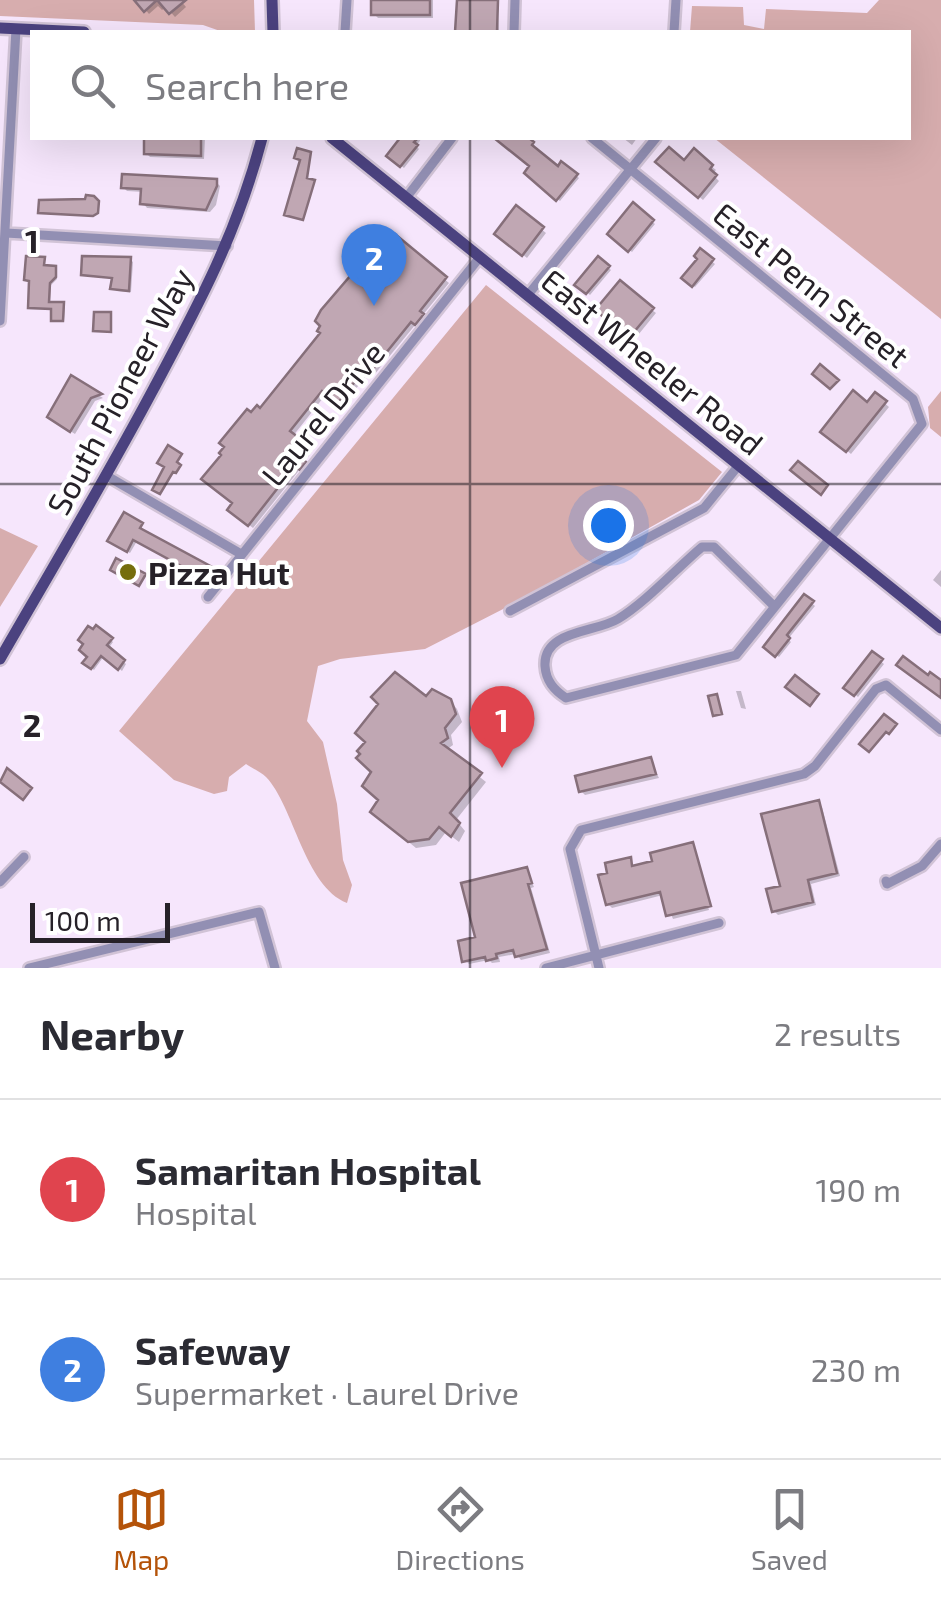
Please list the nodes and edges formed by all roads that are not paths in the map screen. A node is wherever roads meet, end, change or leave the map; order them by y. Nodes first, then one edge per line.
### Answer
1 (272, 0) edge
2 (347, 0) edge
3 (515, 0) edge
4 (676, 0) edge
5 (272, 16) junction
6 (0, 28) edge
7 (16, 29) junction
8 (39, 30) edge
9 (273, 30) edge
10 (281, 30) edge
11 (345, 30) edge
12 (514, 30) edge
13 (674, 30) edge
14 (261, 140) edge
15 (334, 140) edge
16 (450, 140) edge
17 (595, 140) edge
18 (654, 140) edge
19 (631, 169) junction
20 (406, 198) junction
21 (6, 233) junction
22 (227, 246) junction
23 (480, 257) junction
24 (527, 296) junction
25 (0, 321) edge
26 (740, 465) junction
27 (107, 476) junction
28 (828, 537) junction
29 (241, 554) junction
30 (208, 597) dead end
31 (774, 606) junction
32 (510, 612) dead end
33 (941, 628) edge
34 (0, 659) edge
35 (941, 730) edge
36 (941, 844) edge
37 (24, 857) dead end
38 (886, 881) dead end
39 (0, 882) edge
40 (719, 923) dead end
41 (595, 955) junction
42 (30, 968) edge
43 (275, 968) edge
44 (546, 968) edge
45 (598, 968) edge

1 - 5 main road
2 - 11 street
3 - 12 street
4 - 13 street
5 - 9 main road
5 - 10 street
6 - 7 main road
7 - 8 main road
7 - 21 street
14 - 22 main road, South Pioneer Way
15 - 20 main road, East Wheeler Road
16 - 20 street
17 - 19 street, East Penn Street
18 - 19 street
19 - 24 street
19 - 28 street, East Penn Street
20 - 23 main road, East Wheeler Road
21 - 22 street
21 - 25 street
22 - 27 main road, South Pioneer Way
23 - 24 main road, East Wheeler Road
23 - 29 street, Laurel Drive
24 - 26 main road, East Wheeler Road
26 - 28 main road, East Wheeler Road
26 - 32 street
27 - 29 street
27 - 34 main road, South Pioneer Way
28 - 31 street
28 - 33 main road, East Wheeler Road
29 - 30 street, Laurel Drive
31 - 31 street
35 - 41 street
36 - 38 street
37 - 39 street
40 - 41 street
41 - 44 street
41 - 45 street
42 - 43 street

